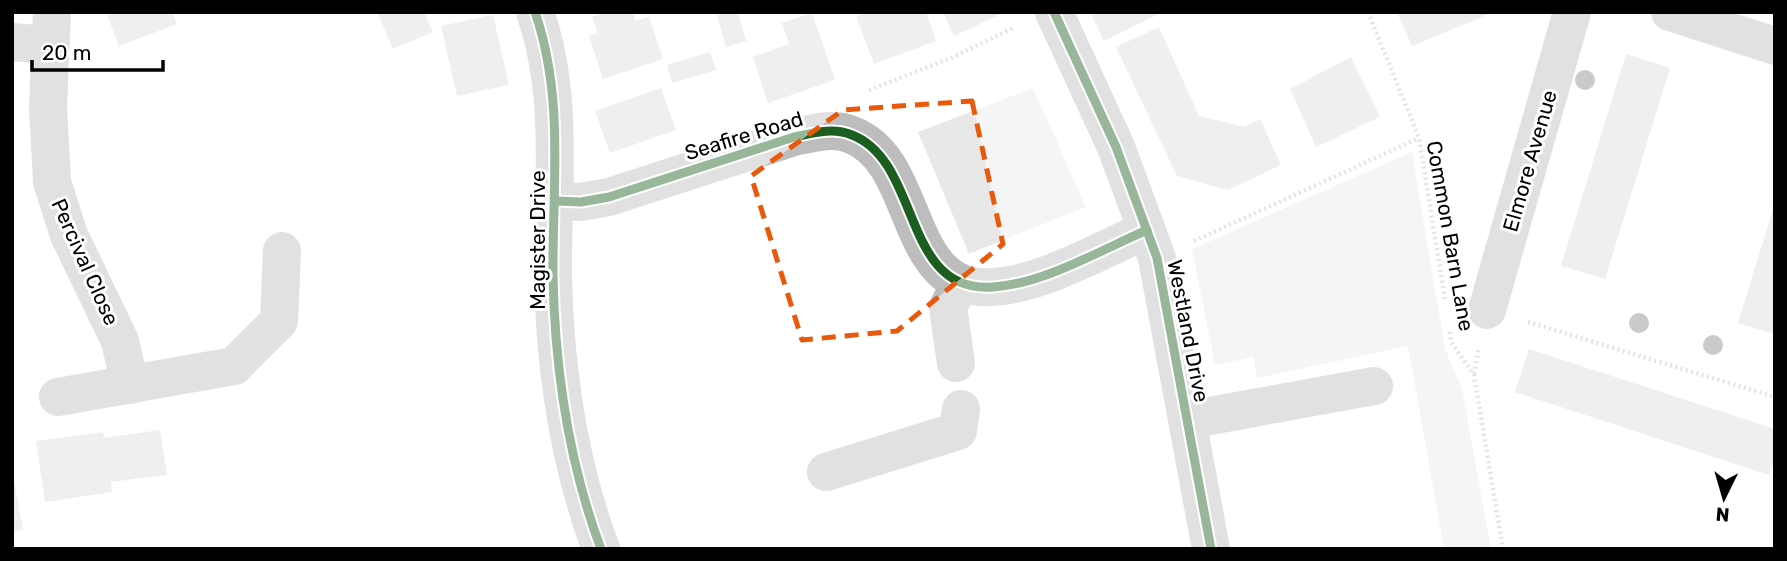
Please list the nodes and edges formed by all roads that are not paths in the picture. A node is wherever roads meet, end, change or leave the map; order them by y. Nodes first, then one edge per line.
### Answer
1 (535, 12) edge
2 (1572, 12) edge
3 (1670, 12) edge
4 (1038, 18) edge
5 (51, 29) edge
6 (12, 42) edge
7 (1775, 46) edge
8 (556, 201) junction
9 (1152, 244) junction
10 (282, 251) dead end
11 (960, 284) junction
12 (1487, 310) road end
13 (956, 363) dead end
14 (130, 385) junction
15 (1374, 386) dead end
16 (58, 397) dead end
17 (961, 410) dead end
18 (1188, 420) junction
19 (826, 472) dead end
20 (601, 549) edge
21 (1211, 549) edge

1 - 8 street, Magister Drive
2 - 12 street, Elmore Avenue
3 - 7 street
4 - 9 street, Westland Drive
5 - 6 street
5 - 14 street, Percival Close
8 - 11 street, Seafire Road
8 - 20 street, Magister Drive
9 - 11 street
9 - 18 street, Westland Drive
10 - 14 street
11 - 13 street
14 - 16 street
15 - 18 street
17 - 19 street
18 - 21 street, Westland Drive

